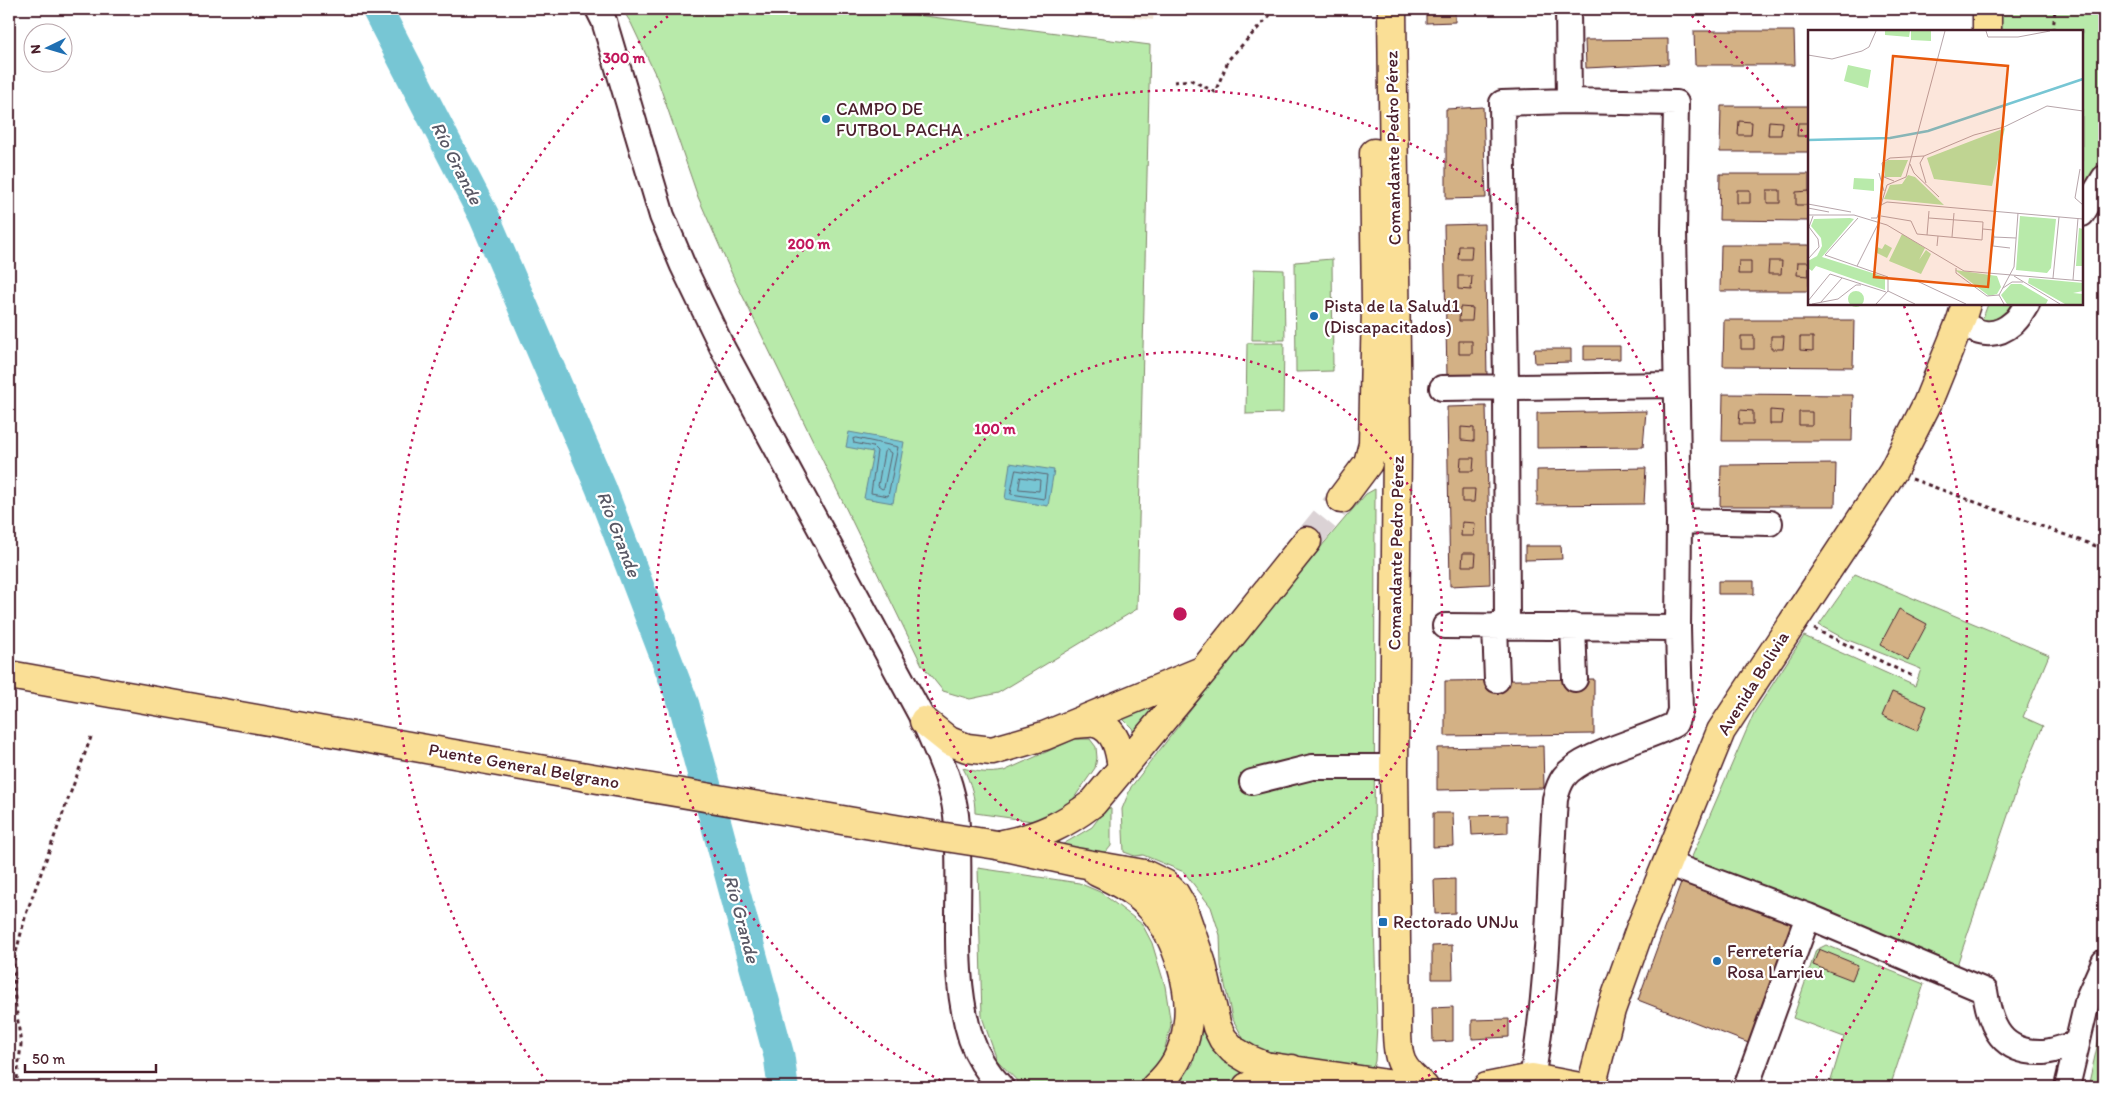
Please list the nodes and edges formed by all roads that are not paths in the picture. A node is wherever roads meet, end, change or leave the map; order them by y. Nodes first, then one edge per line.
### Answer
1 (598, 9) edge
2 (1376, 9) edge
3 (1392, 9) edge
4 (1568, 9) edge
5 (1987, 9) edge
6 (1987, 30) edge
7 (1569, 101) junction
8 (2104, 178) edge
9 (2083, 212) edge
10 (2025, 305) edge
11 (1964, 312) edge
12 (1676, 385) junction
13 (1506, 386) junction
14 (1442, 388) dead end
15 (1340, 499) tunnel mouth
16 (1679, 521) junction
17 (1770, 523) dead end
18 (1307, 541) tunnel mouth
19 (1445, 626) dead end
20 (1501, 626) junction
21 (1573, 626) junction
22 (1678, 628) junction
23 (1203, 671) junction
24 (9, 675) edge
25 (1575, 679) dead end
26 (1497, 680) dead end
27 (924, 722) junction
28 (1075, 724) junction
29 (1394, 767) junction
30 (1122, 768) junction
31 (1252, 782) dead end
32 (997, 845) junction
33 (1075, 862) junction
34 (1666, 863) junction
35 (1808, 916) junction
36 (2104, 962) edge
37 (2077, 1043) junction
38 (1293, 1069) junction
39 (1532, 1078) junction
40 (1000, 1087) edge
41 (1155, 1087) edge
42 (1247, 1087) edge
43 (1402, 1087) edge
44 (1408, 1087) edge
45 (1424, 1087) edge
46 (1487, 1087) edge
47 (1580, 1087) edge
48 (1591, 1087) edge
49 (1746, 1087) edge
50 (2067, 1087) edge

1 - 27 street
2 - 15 main road
3 - 29 main road, Comandante Pedro Pérez
4 - 7 street
5 - 6 main road
7 - 12 street
7 - 13 street
8 - 9 street
10 - 11 street
11 - 34 main road, Avenida Bolivia
12 - 13 street
12 - 16 street
13 - 14 street
13 - 20 street
16 - 17 street
16 - 22 street
18 - 23 main road
19 - 20 street
20 - 21 street
20 - 26 street
21 - 22 street
21 - 25 street
22 - 39 street
23 - 28 main road
23 - 30 main road
24 - 32 main road, Puente General Belgrano, bridge
27 - 28 main road
27 - 40 street
28 - 30 main road
29 - 31 street
29 - 45 main road, Comandante Pedro Pérez
30 - 32 main road
32 - 33 main road, Puente General Belgrano
33 - 38 main road
33 - 41 main road
34 - 35 street
34 - 48 main road, Avenida Bolivia
35 - 37 street
35 - 49 street
36 - 37 street
37 - 50 street
38 - 42 main road
38 - 43 main road
39 - 46 main road
39 - 47 main road
43 - 44 main road

